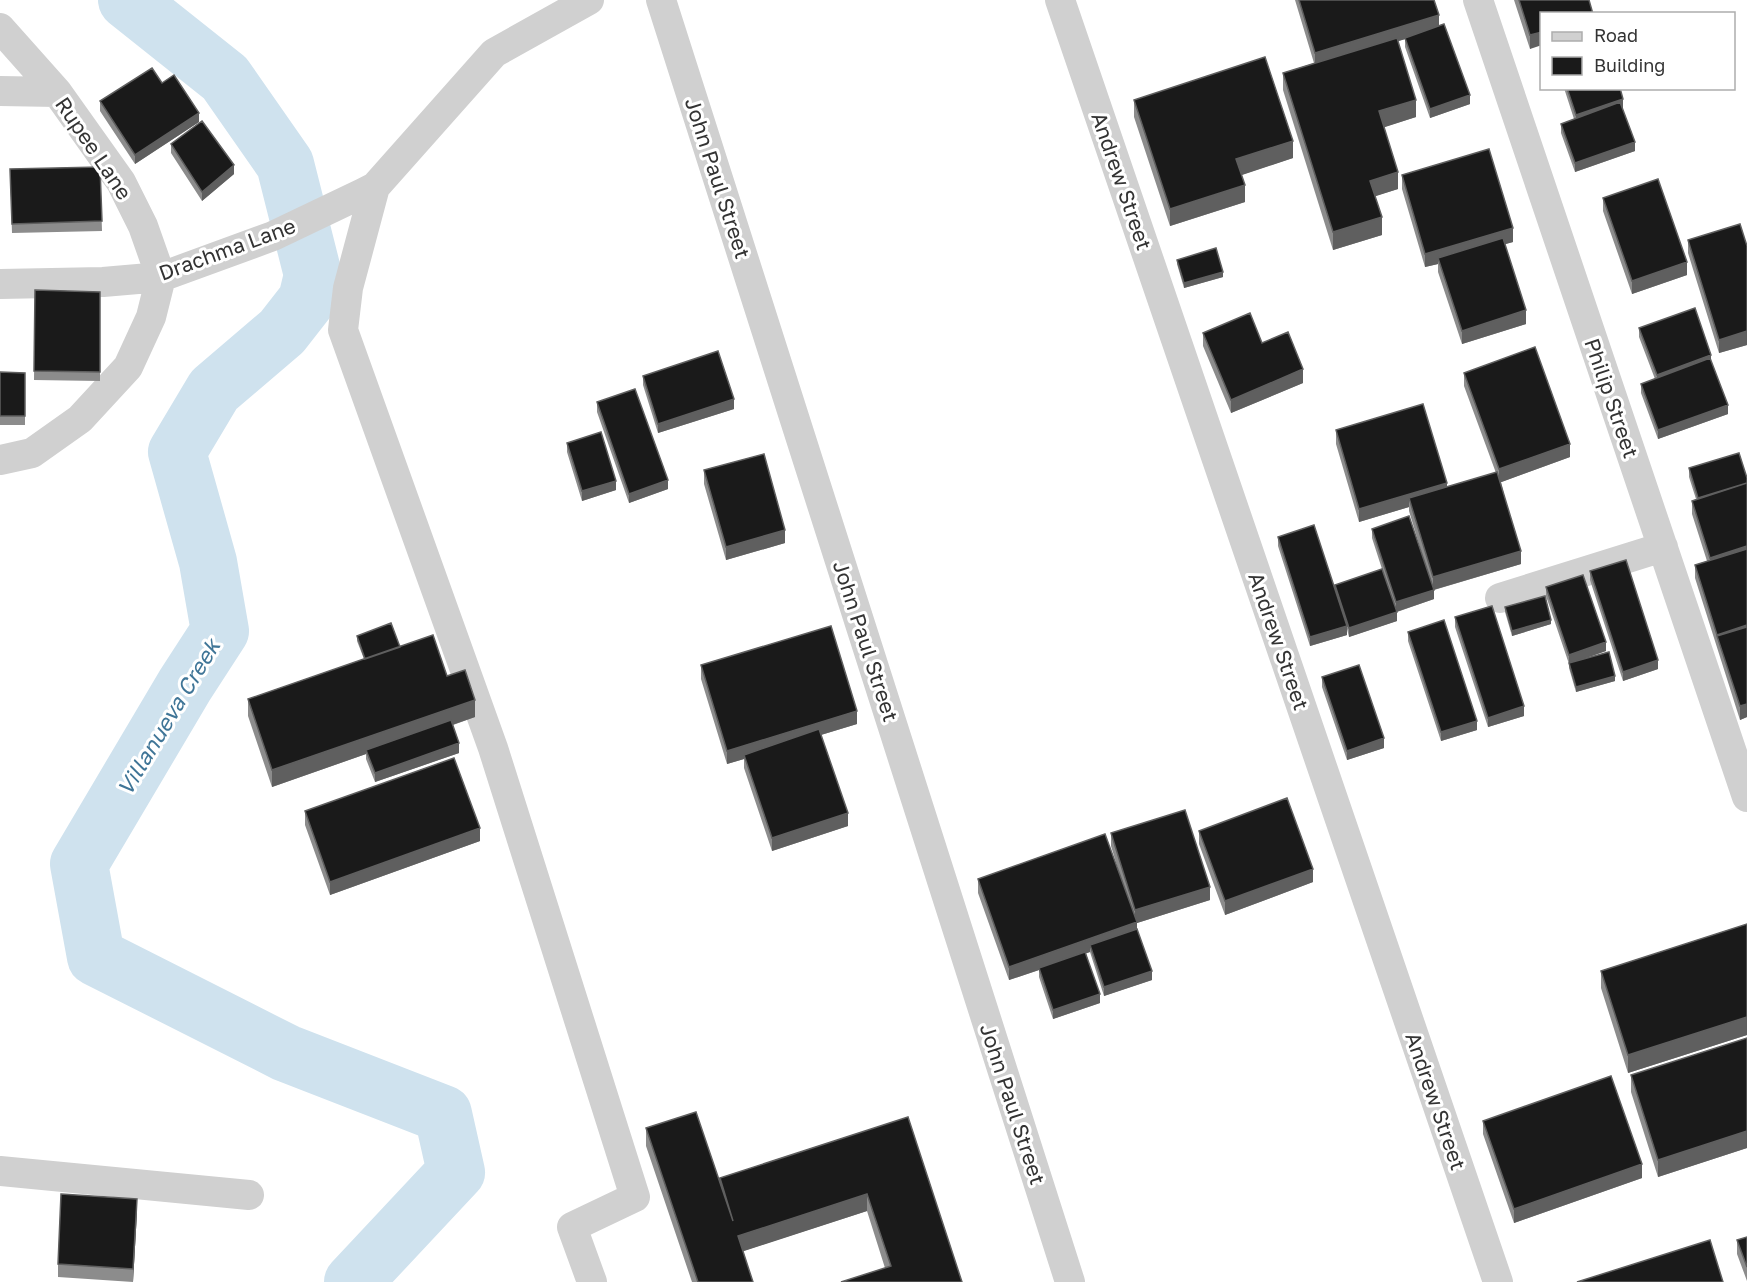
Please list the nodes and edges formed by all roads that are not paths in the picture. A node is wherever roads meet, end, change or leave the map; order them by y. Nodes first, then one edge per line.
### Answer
1 (589, 0) edge
2 (661, 0) edge
3 (1060, 0) edge
4 (1478, 0) edge
5 (0, 28) edge
6 (0, 91) edge
7 (57, 92) junction
8 (375, 187) junction
9 (161, 277) junction
10 (0, 284) edge
11 (0, 460) edge
12 (1663, 547) junction
13 (1500, 598) dead end
14 (1747, 796) edge
15 (0, 1172) edge
16 (249, 1195) dead end
17 (592, 1282) edge
18 (1070, 1282) edge
19 (1498, 1282) edge

1 - 8 street
2 - 18 street, John Paul Street
3 - 19 street, Andrew Street
4 - 12 street, Philip Street
5 - 7 street, Rupee Lane
6 - 7 street
7 - 9 street, Rupee Lane
8 - 9 street, Drachma Lane
8 - 17 street
9 - 10 street, Drachma Lane
9 - 11 street
12 - 13 street
12 - 14 street, Philip Street
15 - 16 street

